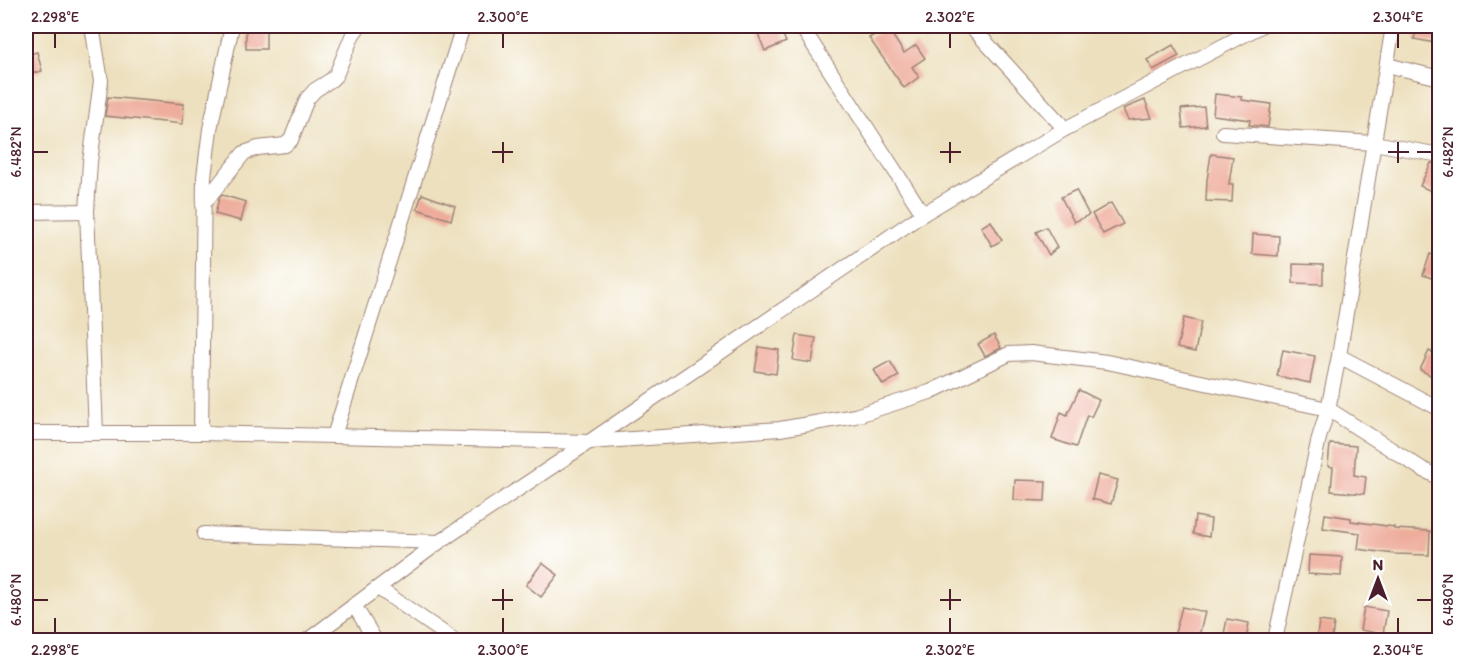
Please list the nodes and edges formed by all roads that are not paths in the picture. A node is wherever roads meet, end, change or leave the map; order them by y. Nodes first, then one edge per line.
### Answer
1 (92, 26) edge
2 (232, 26) edge
3 (359, 26) edge
4 (463, 26) edge
5 (801, 26) edge
6 (971, 26) edge
7 (1261, 26) edge
8 (1393, 26) edge
9 (1387, 65) junction
10 (1440, 78) edge
11 (1065, 129) junction
12 (1223, 133) dead end
13 (1374, 142) junction
14 (1440, 155) edge
15 (203, 204) junction
16 (26, 212) edge
17 (87, 212) junction
18 (923, 214) junction
19 (1339, 356) junction
20 (1328, 409) junction
21 (1440, 409) edge
22 (26, 433) edge
23 (96, 433) junction
24 (201, 433) junction
25 (333, 436) junction
26 (589, 442) junction
27 (1440, 478) edge
28 (204, 534) dead end
29 (439, 542) junction
30 (378, 588) junction
31 (354, 605) junction
32 (308, 640) edge
33 (375, 640) edge
34 (454, 640) edge
35 (1275, 640) edge

1 - 17 street
2 - 15 street
3 - 15 street
4 - 25 street
5 - 18 street
6 - 11 street
7 - 11 street
8 - 9 street
9 - 10 street
9 - 13 street
11 - 18 street
12 - 13 street
13 - 14 street
13 - 19 street
15 - 24 street
16 - 17 street
17 - 23 street
18 - 26 street
19 - 20 street
19 - 21 street
20 - 26 street
20 - 27 street
20 - 35 street
22 - 23 street
23 - 24 street
24 - 25 street
25 - 26 street
26 - 29 street
28 - 29 street
29 - 30 street
30 - 31 street
30 - 34 street
31 - 32 street
31 - 33 street

